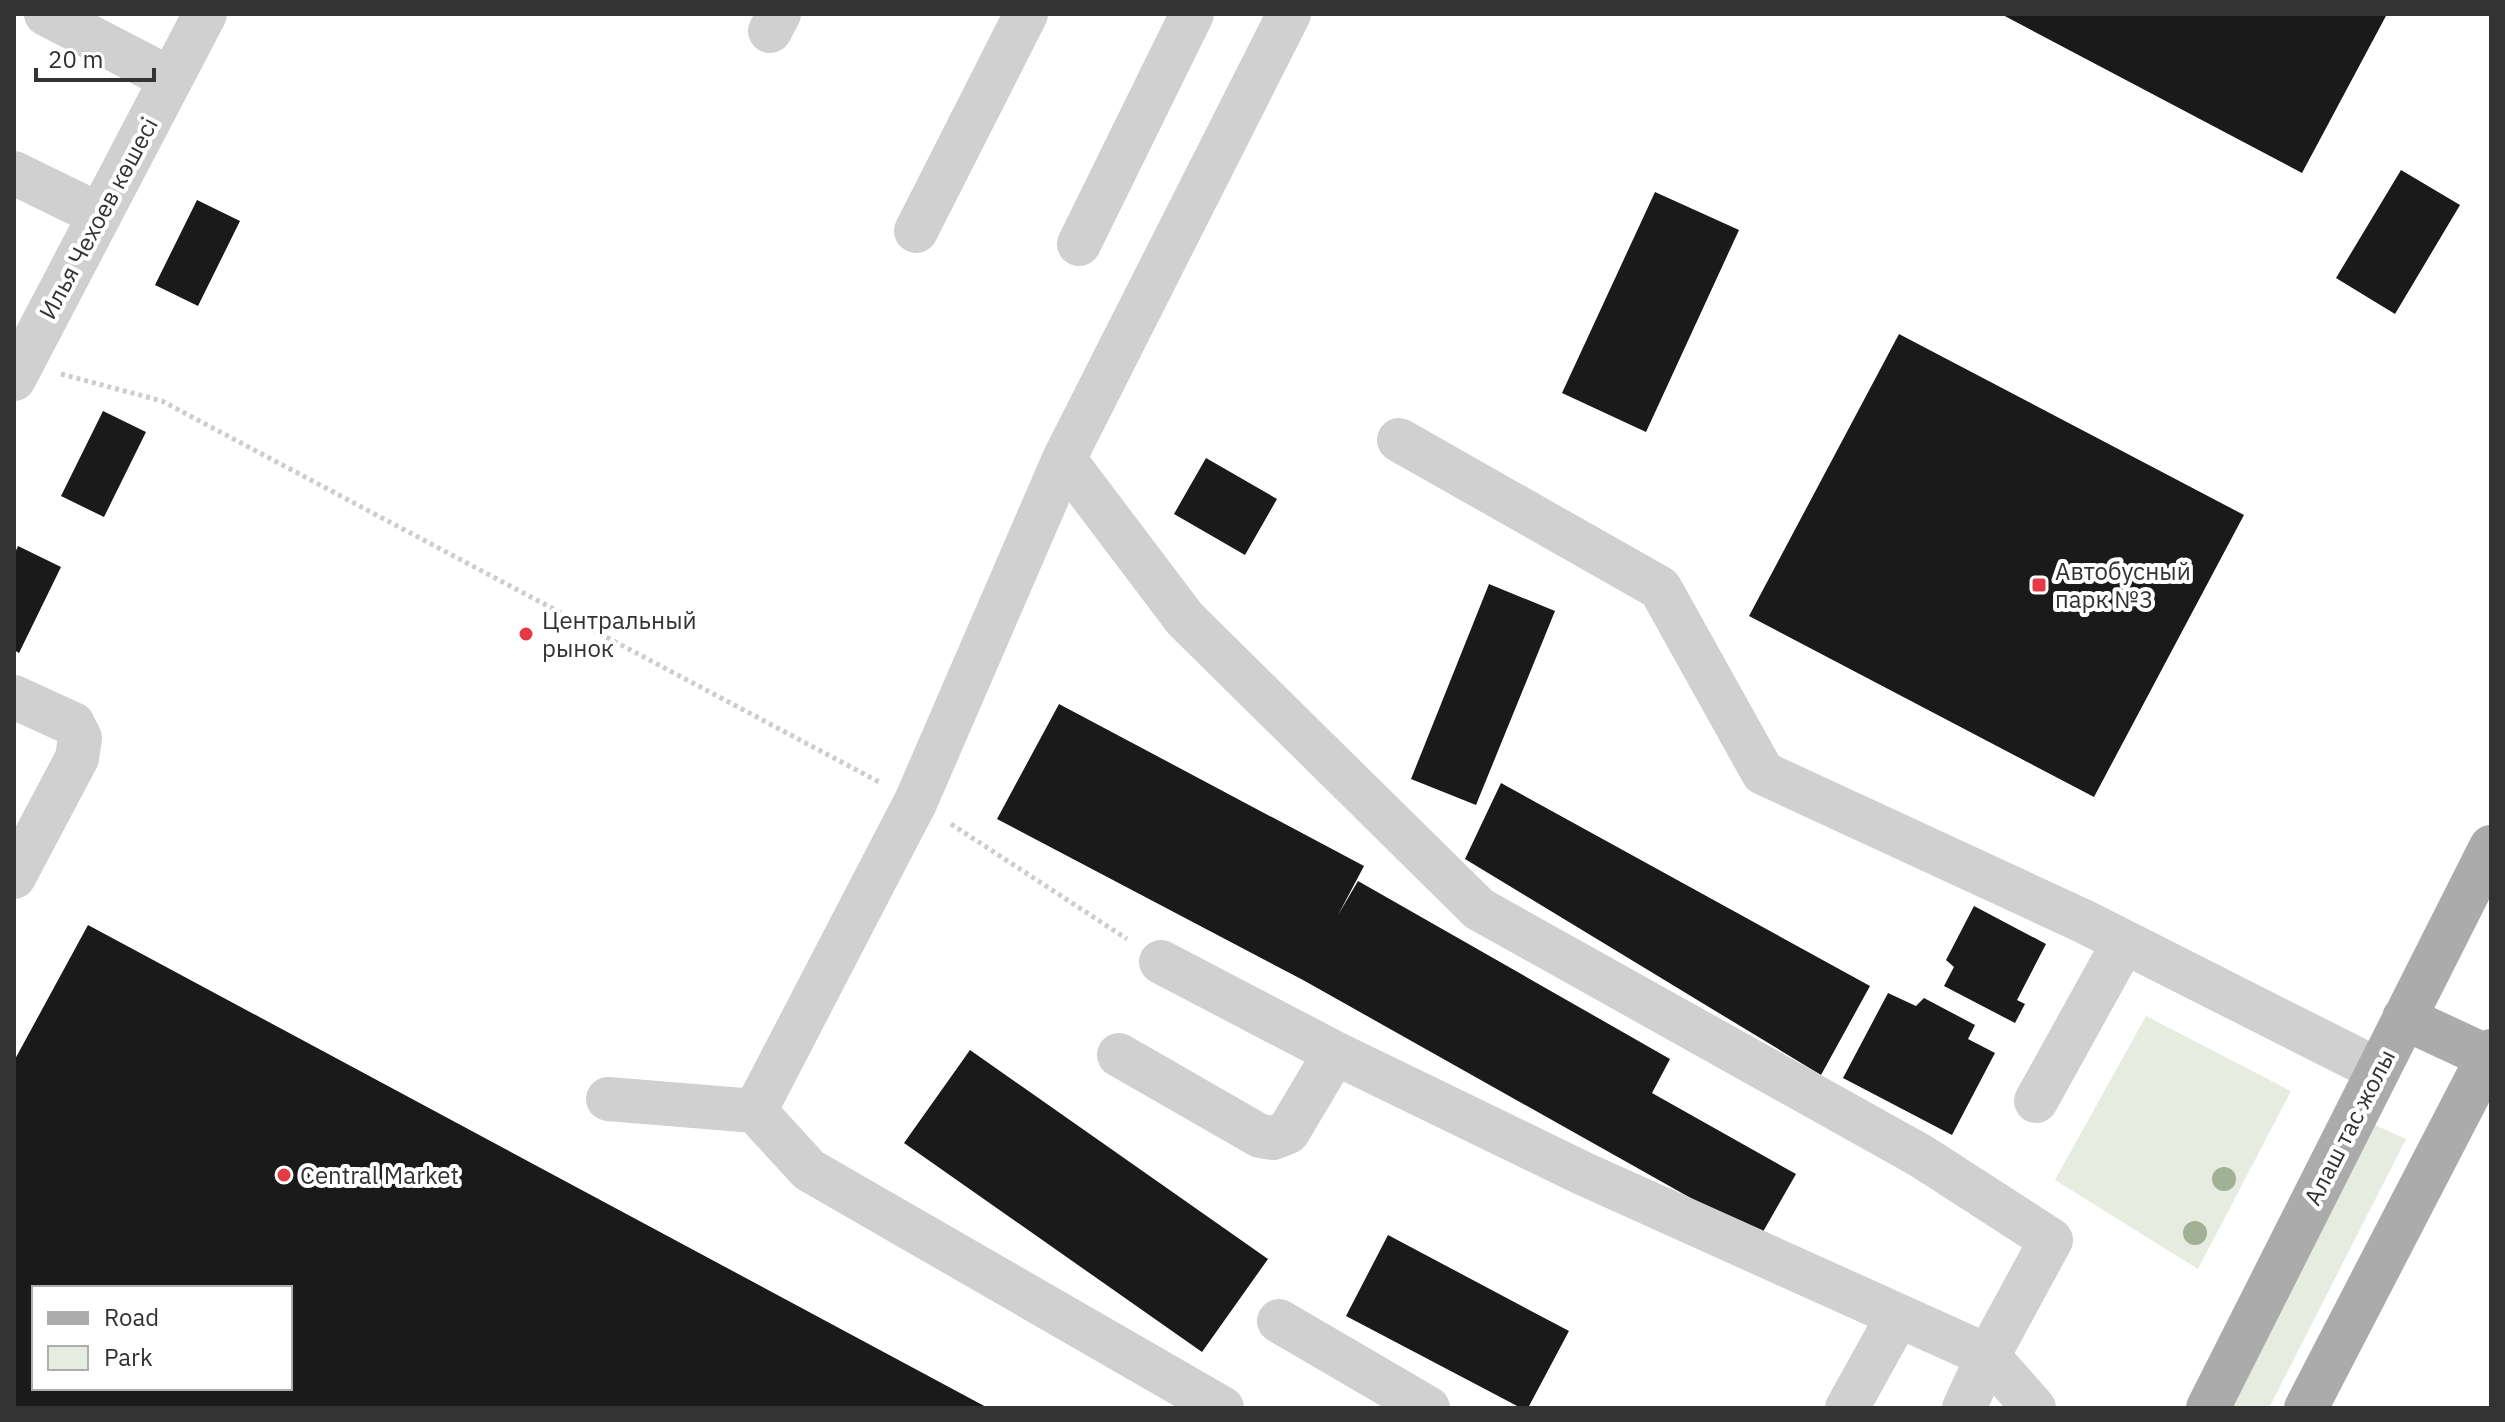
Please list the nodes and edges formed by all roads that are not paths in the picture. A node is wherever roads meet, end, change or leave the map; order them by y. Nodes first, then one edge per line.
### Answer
1 (46, 14) edge
2 (205, 14) edge
3 (1026, 14) edge
4 (1192, 14) edge
5 (1276, 19) edge
6 (171, 79) junction
7 (14, 173) edge
8 (100, 215) junction
9 (916, 231) dead end
10 (1079, 244) dead end
11 (17, 368) edge
12 (1399, 440) dead end
13 (1064, 459) junction
14 (14, 697) edge
15 (2491, 847) edge
16 (14, 877) edge
17 (2124, 942) junction
18 (1161, 962) road end
19 (2404, 1018) junction
20 (1335, 1053) junction
21 (2489, 1054) edge
22 (1119, 1055) dead end
23 (2378, 1070) junction
24 (608, 1099) dead end
25 (2036, 1101) dead end
26 (755, 1111) junction
27 (1898, 1316) junction
28 (1279, 1321) dead end
29 (1988, 1356) junction
30 (1222, 1408) edge
31 (1428, 1408) edge
32 (1847, 1408) edge
33 (1964, 1408) edge
34 (2034, 1408) edge
35 (2208, 1408) edge
36 (2306, 1408) edge

1 - 6 street
2 - 6 street, Илья Чехоев көшесі
3 - 9 street
4 - 10 street
5 - 13 street
6 - 8 street, Илья Чехоев көшесі
7 - 8 street
8 - 11 street, Илья Чехоев көшесі
12 - 17 street
13 - 26 street
13 - 29 street
14 - 16 street
15 - 19 main road, Алаш тас жолы
17 - 23 street
17 - 25 street
18 - 20 street
19 - 21 main road
19 - 23 main road, Алаш тас жолы
20 - 22 street
20 - 27 street
21 - 36 main road
23 - 35 main road, Алаш тас жолы
24 - 26 street
26 - 30 street
27 - 29 street
27 - 32 street
28 - 31 street
29 - 33 street
29 - 34 street

